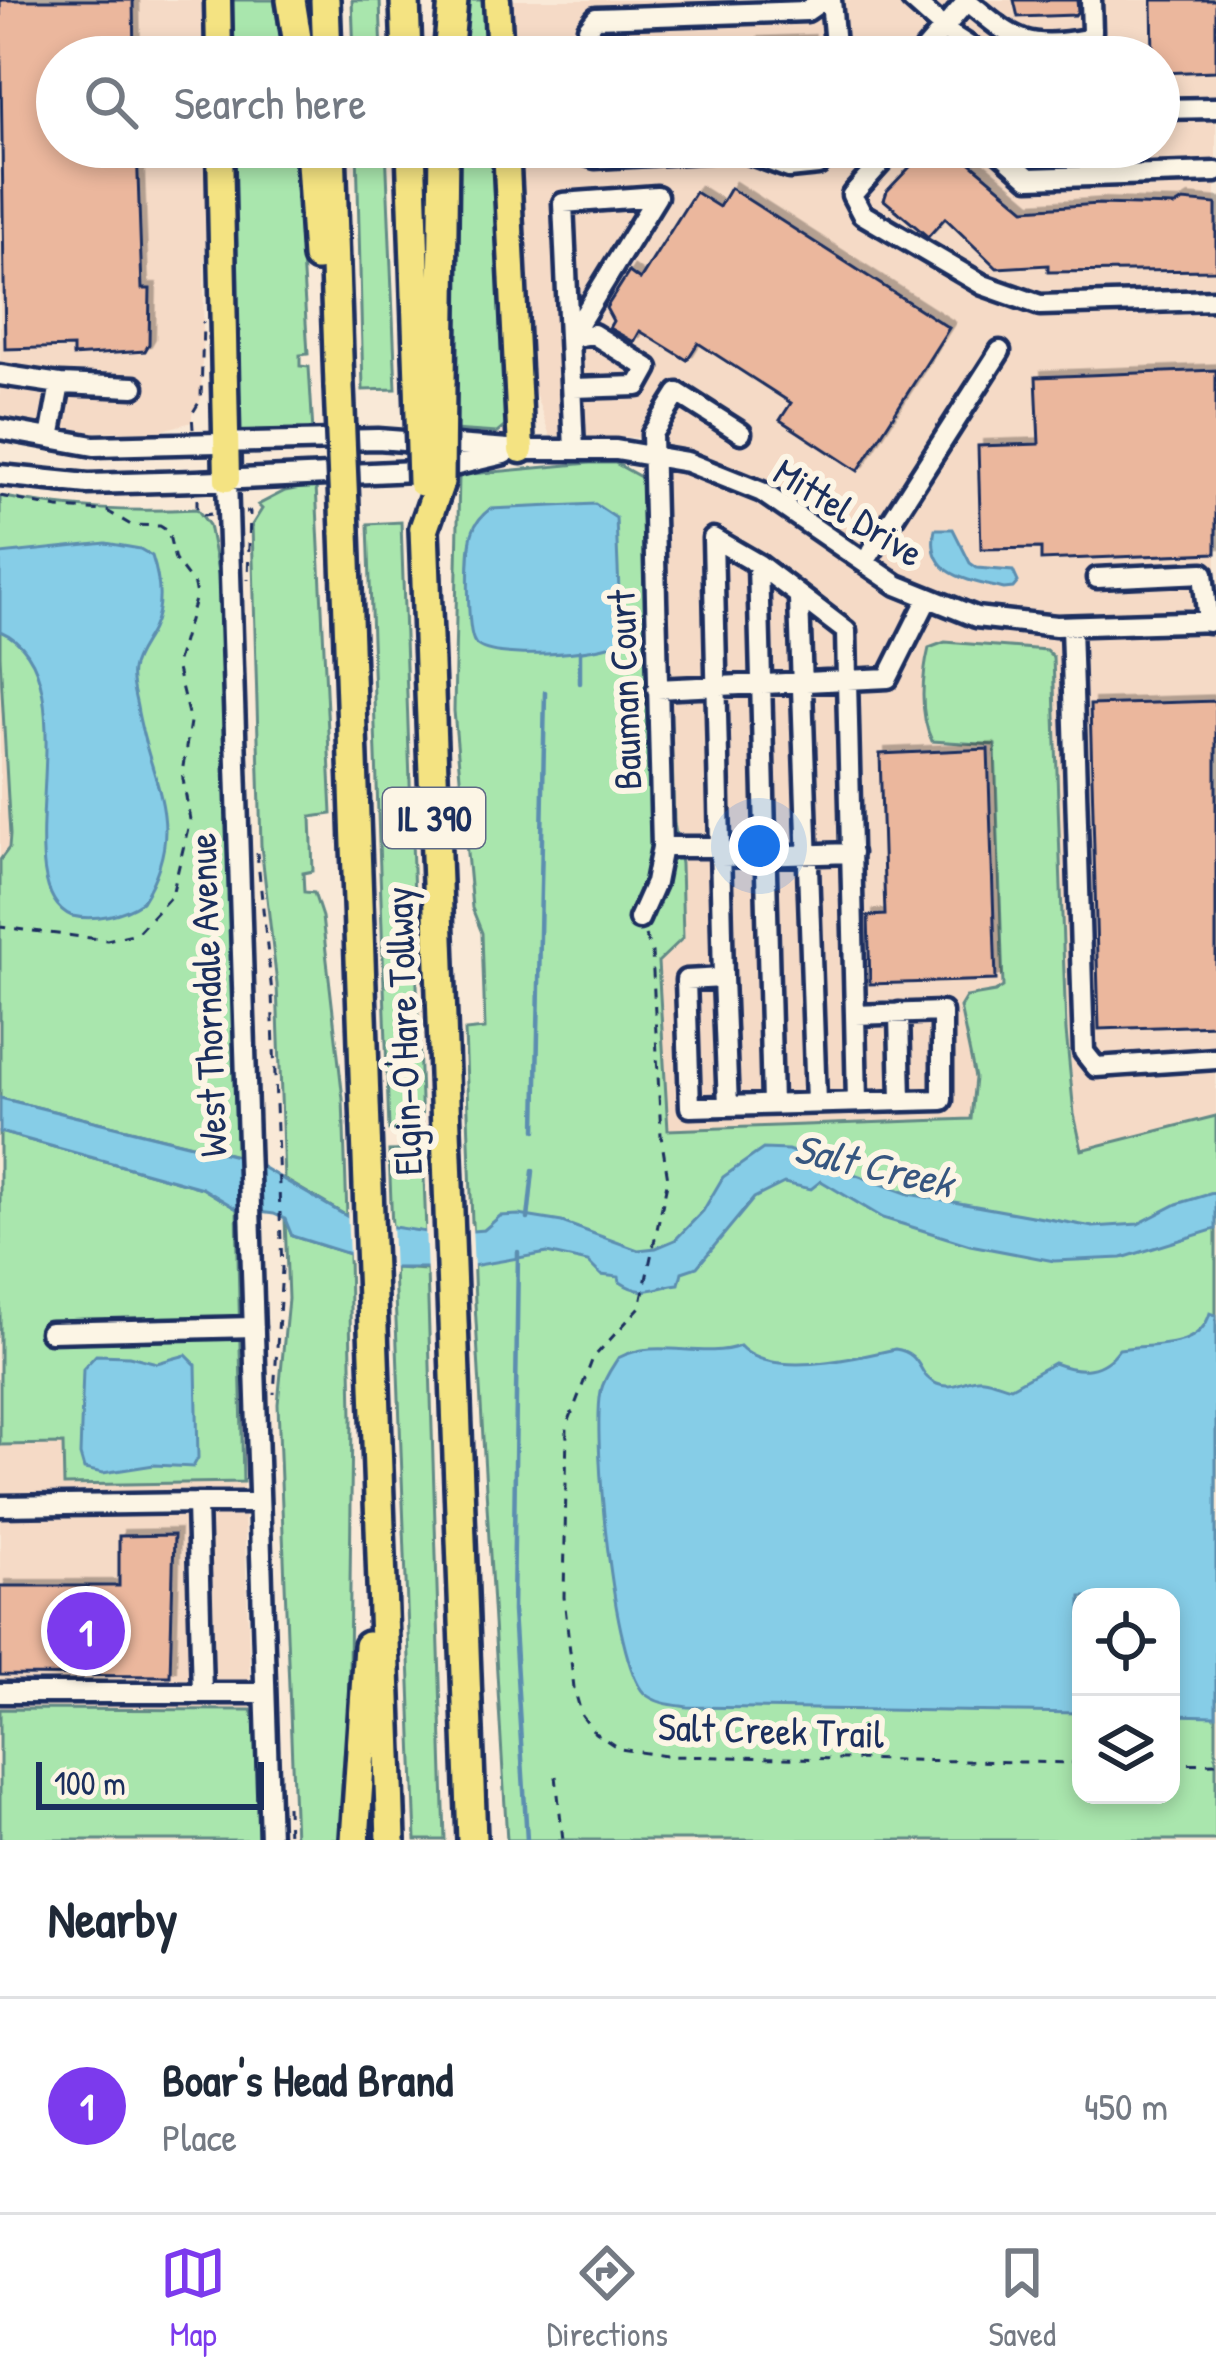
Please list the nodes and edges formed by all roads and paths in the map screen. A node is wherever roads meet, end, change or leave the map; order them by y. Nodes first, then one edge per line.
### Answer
1 (218, 0) edge
2 (291, 0) edge
3 (325, 0) edge
4 (405, 0) edge
5 (453, 0) edge
6 (497, 0) edge
7 (827, 0) edge
8 (912, 0) edge
9 (967, 0) edge
10 (1091, 0) edge
11 (944, 28) junction
12 (219, 36) edge
13 (297, 36) edge
14 (326, 36) edge
15 (406, 36) edge
16 (450, 36) edge
17 (499, 36) edge
18 (587, 36) edge
19 (833, 36) edge
20 (937, 36) edge
21 (954, 36) edge
22 (1010, 36) edge
23 (1089, 36) edge
24 (1216, 108) edge
25 (1180, 109) edge
26 (220, 168) edge
27 (311, 168) edge
28 (332, 168) edge
29 (413, 168) edge
30 (443, 168) edge
31 (507, 168) edge
32 (876, 168) edge
33 (1018, 168) edge
34 (1216, 172) edge
35 (1216, 300) edge
36 (570, 338) junction
37 (1000, 352) dead end
38 (338, 357) junction
39 (0, 375) edge
40 (430, 382) junction
41 (60, 385) junction
42 (134, 388) dead end
43 (573, 388) junction
44 (0, 429) edge
45 (741, 433) dead end
46 (50, 438) junction
47 (225, 443) junction
48 (520, 450) junction
49 (574, 450) junction
50 (650, 455) junction
51 (0, 475) edge
52 (227, 479) junction
53 (0, 496) edge
54 (197, 509) dead end
55 (250, 512) dead end
56 (203, 515) dead end
57 (865, 562) junction
58 (758, 564) junction
59 (1097, 578) dead end
60 (248, 589) dead end
61 (928, 598) junction
62 (800, 599) junction
63 (1212, 621) edge
64 (1071, 626) junction
65 (847, 680) junction
66 (803, 682) junction
67 (761, 683) junction
68 (717, 685) junction
69 (657, 689) junction
70 (662, 847) junction
71 (256, 851) dead end
72 (721, 852) junction
73 (852, 853) junction
74 (807, 855) junction
75 (766, 856) junction
76 (639, 919) joint
77 (0, 927) edge
78 (723, 978) junction
79 (899, 1013) junction
80 (855, 1015) junction
81 (1216, 1059) edge
82 (901, 1101) junction
83 (856, 1102) junction
84 (816, 1103) junction
85 (772, 1104) junction
86 (728, 1106) junction
87 (254, 1328) junction
88 (50, 1332) dead end
89 (274, 1411) dead end
90 (378, 1498) junction
91 (197, 1503) junction
92 (257, 1503) junction
93 (0, 1506) edge
94 (0, 1693) edge
95 (202, 1693) junction
96 (264, 1693) junction
97 (469, 1709) junction
98 (1072, 1763) edge
99 (1216, 1763) edge
100 (1180, 1765) edge
101 (556, 1776) dead end
102 (286, 1792) dead end
103 (270, 1840) edge
104 (288, 1840) edge
105 (355, 1840) edge
106 (391, 1840) edge
107 (472, 1840) edge
108 (483, 1840) edge
109 (563, 1840) edge

1 - 12 main road
2 - 13 highway
3 - 14 highway
4 - 15 highway
5 - 16 highway
6 - 17 main road
7 - 18 street
7 - 19 street
8 - 11 street
9 - 11 street
9 - 22 street
10 - 23 street
11 - 20 street
11 - 21 street
24 - 25 street
26 - 47 main road, West Thorndale Avenue
27 - 38 highway
28 - 38 highway, Elgin-O'Hare Tollway / IL 390
29 - 40 highway, Elgin-O'Hare Tollway / IL 390
30 - 40 highway
31 - 48 main road
32 - 35 street
33 - 34 street
36 - 36 street
36 - 43 street
36 - 43 street
37 - 57 street
38 - 90 highway, Elgin-O'Hare Tollway / IL 390, bridge
39 - 41 street
40 - 97 highway, Elgin-O'Hare Tollway / IL 390, bridge
41 - 42 street
41 - 46 street
43 - 49 street
44 - 46 street, Mittel Drive
45 - 50 street
46 - 47 street, Mittel Drive
47 - 48 street, Mittel Drive
47 - 52 main road, West Thorndale Avenue
48 - 49 street, Mittel Drive
48 - 52 street, Mittel Drive
49 - 50 street, Mittel Drive
50 - 57 street, Mittel Drive
50 - 69 street, Bauman Court
51 - 52 street, Mittel Drive
52 - 87 street, West Thorndale Avenue
53 - 77 path
54 - 56 path
55 - 60 path
57 - 61 street, Mittel Drive
58 - 62 street
58 - 67 street
58 - 68 street
59 - 63 street
61 - 64 street, Mittel Drive
61 - 65 street
62 - 65 street
62 - 66 street
63 - 64 street, Mittel Drive
64 - 81 street
65 - 66 street
65 - 73 street
66 - 67 street
66 - 74 street
67 - 68 street
67 - 75 street
68 - 69 street
68 - 72 street
69 - 70 street, Bauman Court
70 - 72 street
70 - 76 street, Bauman Court
71 - 89 path
72 - 75 street
72 - 78 street
73 - 74 street
73 - 80 street
74 - 75 street
74 - 84 street
75 - 85 street
76 - 98 path, Salt Creek Trail
78 - 86 street
78 - 86 street
79 - 80 street
79 - 82 street
79 - 82 street
80 - 83 street
82 - 83 street
83 - 84 street
84 - 85 street
85 - 86 street
87 - 88 street
87 - 92 street, West Thorndale Avenue
90 - 105 highway
90 - 106 highway, Elgin-O'Hare Tollway / IL 390
91 - 92 street
91 - 93 street
91 - 95 street
92 - 96 street, West Thorndale Avenue
94 - 95 street
95 - 96 street
96 - 103 street, West Thorndale Avenue
97 - 107 highway, Elgin-O'Hare Tollway / IL 390
97 - 108 highway
99 - 100 path
101 - 109 path
102 - 104 path

